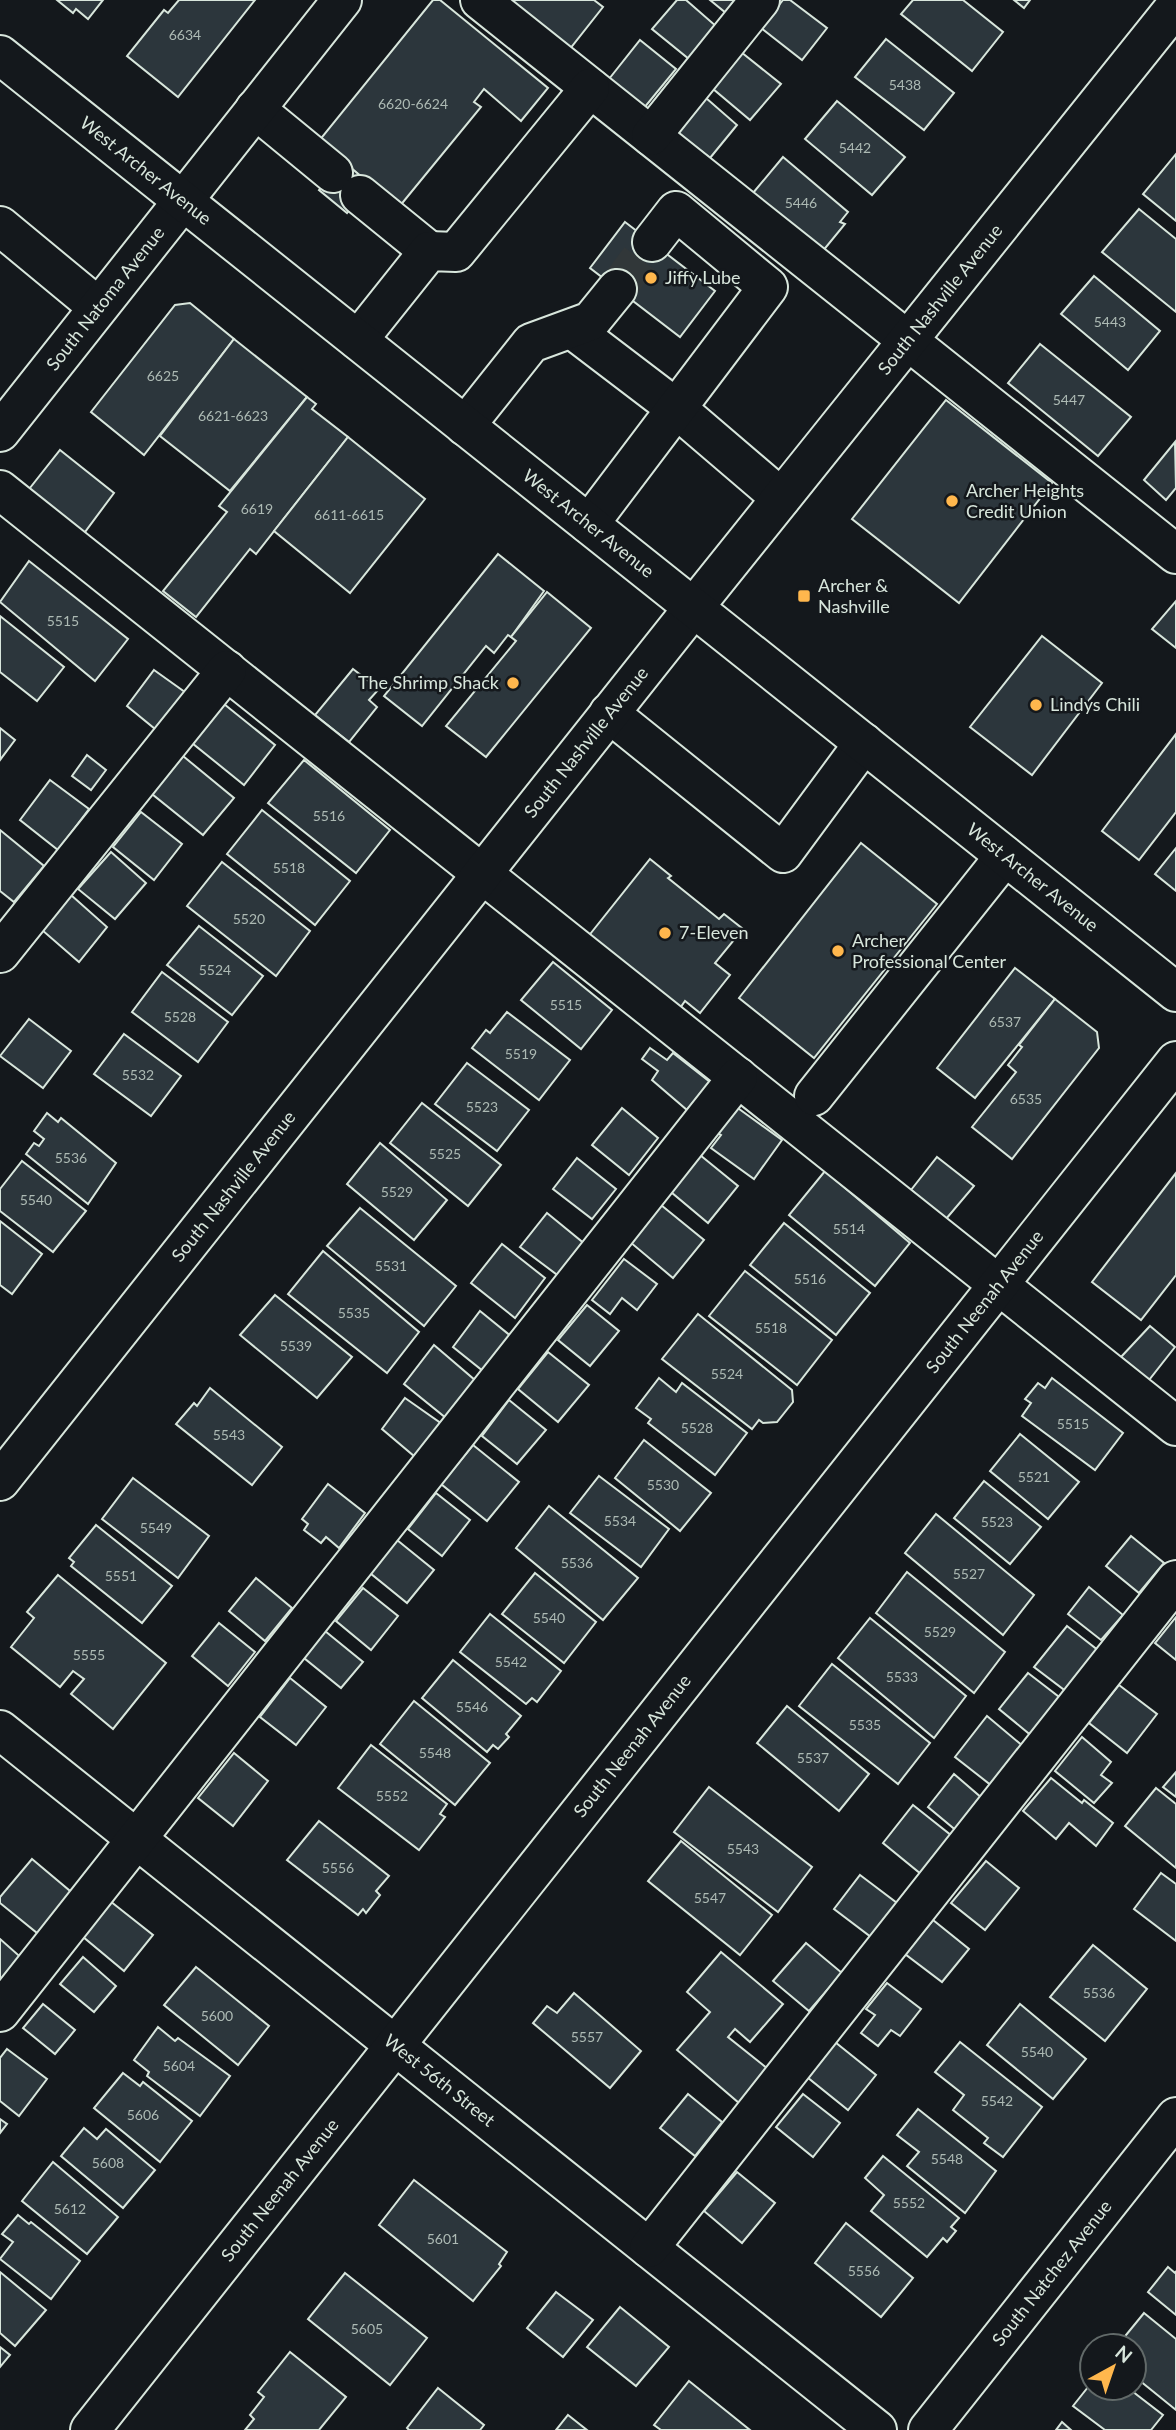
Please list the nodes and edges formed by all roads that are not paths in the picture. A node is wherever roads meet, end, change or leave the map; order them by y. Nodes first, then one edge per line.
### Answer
1 (342, 0) edge
2 (480, 0) edge
3 (760, 0) edge
4 (1176, 6) edge
5 (0, 55) edge
6 (590, 88) junction
7 (254, 109) junction
8 (651, 136) junction
9 (182, 200) junction
10 (0, 226) edge
11 (652, 242) tunnel mouth
12 (429, 251) junction
13 (617, 289) tunnel mouth
14 (98, 307) junction
15 (572, 329) junction
16 (358, 340) junction
17 (907, 340) junction
18 (12, 392) edge
19 (677, 409) junction
20 (465, 426) junction
21 (0, 432) edge
22 (0, 490) edge
23 (781, 498) junction
24 (589, 524) junction
25 (1172, 541) edge
26 (694, 607) junction
27 (227, 670) junction
28 (609, 713) junction
29 (864, 743) junction
30 (1005, 856) junction
31 (482, 873) junction
32 (0, 953) edge
33 (1176, 992) edge
34 (1176, 1061) edge
35 (738, 1077) junction
36 (814, 1096) dead end
37 (999, 1285) junction
38 (1176, 1426) edge
39 (0, 1481) edge
40 (1176, 1580) edge
41 (0, 1730) edge
42 (136, 1838) junction
43 (0, 2012) edge
44 (395, 2046) junction
45 (1176, 2117) edge
46 (649, 2248) junction
47 (90, 2430) edge
48 (877, 2430) edge
49 (928, 2430) edge

1 - 7 street, South Natoma Avenue
2 - 6 street
3 - 8 street
4 - 17 street, South Nashville Avenue
5 - 9 street, West Archer Avenue
6 - 8 street
6 - 12 street
7 - 9 street, South Natoma Avenue
7 - 12 street
8 - 17 street
9 - 14 street, South Natoma Avenue
9 - 16 street, West Archer Avenue
10 - 14 street
11 - 19 street
12 - 16 street
13 - 15 street
14 - 18 street, South Natoma Avenue
15 - 19 street
15 - 20 street
16 - 20 street, West Archer Avenue
17 - 23 street, South Nashville Avenue
17 - 25 street
18 - 21 street, South Natoma Avenue
19 - 23 street
19 - 24 street
20 - 24 street, West Archer Avenue
22 - 27 street
23 - 26 street, South Nashville Avenue
24 - 26 street, West Archer Avenue
26 - 28 street, South Nashville Avenue
26 - 29 street, West Archer Avenue
27 - 31 street
27 - 32 street
28 - 29 street
28 - 31 street, South Nashville Avenue
29 - 30 street, West Archer Avenue
30 - 33 street, West Archer Avenue
30 - 36 street
31 - 35 street
31 - 39 street, South Nashville Avenue
34 - 37 street, South Neenah Avenue
35 - 37 street
35 - 42 street
37 - 38 street
37 - 44 street, South Neenah Avenue
40 - 46 street
41 - 42 street, West 56th Street
42 - 43 street
42 - 44 street, West 56th Street
44 - 46 street, West 56th Street
44 - 47 street, South Neenah Avenue
45 - 49 street, South Natchez Avenue
46 - 48 street, West 56th Street

